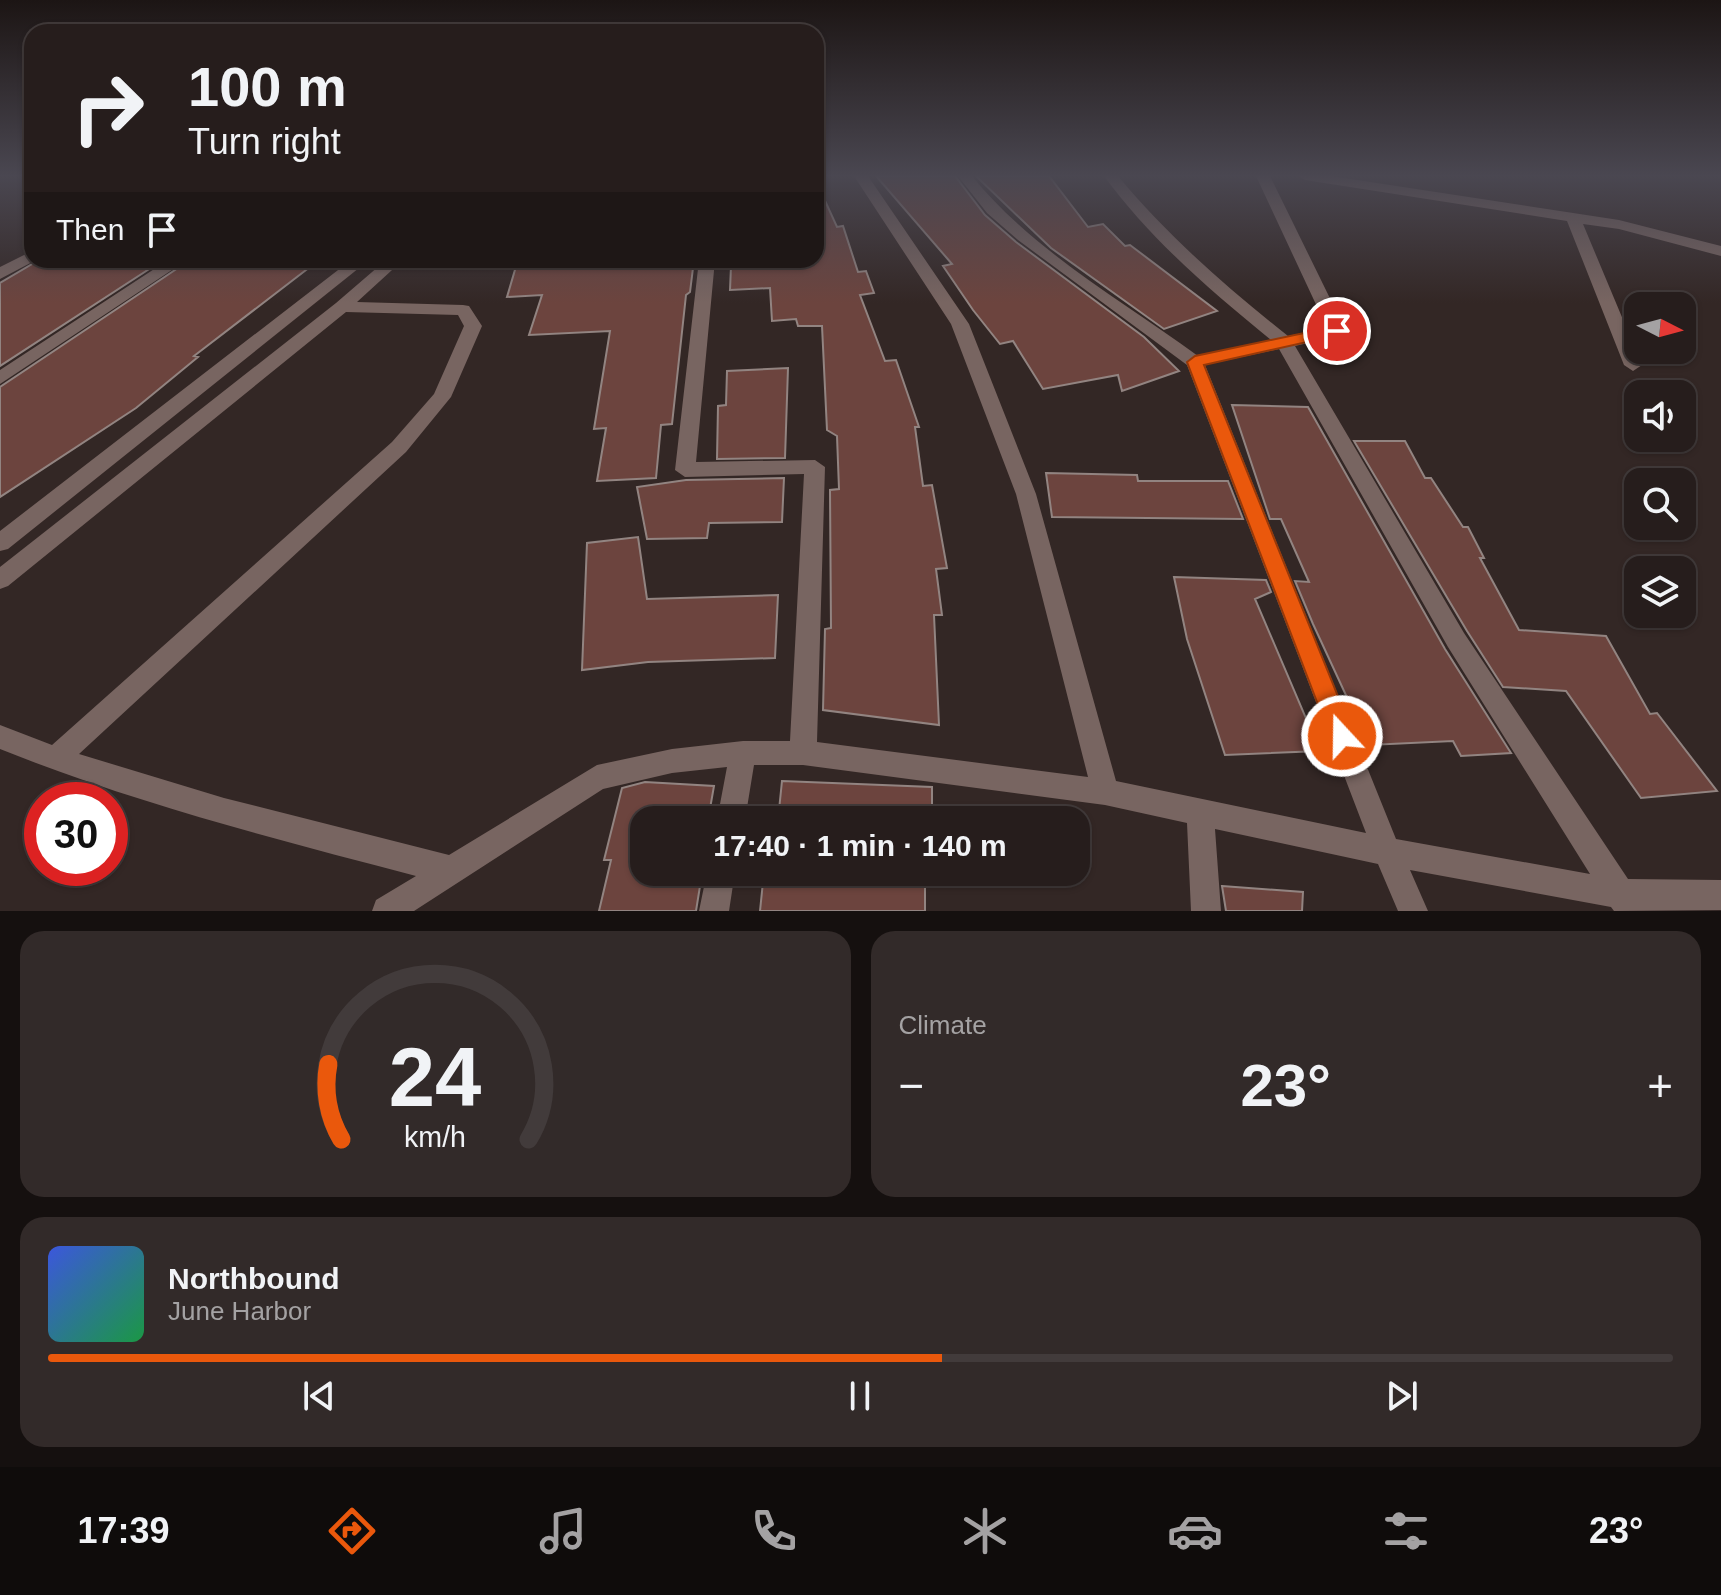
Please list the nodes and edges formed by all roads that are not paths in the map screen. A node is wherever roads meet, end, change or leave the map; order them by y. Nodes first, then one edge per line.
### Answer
1 (1573, 218) edge
2 (889, 219) edge
3 (1002, 219) edge
4 (1148, 219) edge
5 (1283, 219) edge
6 (1576, 219) edge
7 (1721, 251) edge
8 (24, 260) edge
9 (167, 268) edge
10 (351, 268) edge
11 (386, 268) edge
12 (706, 268) edge
13 (0, 274) edge
14 (342, 307) junction
15 (1283, 341) junction
16 (1195, 362) junction
17 (1633, 365) dead end
18 (0, 378) edge
19 (0, 543) edge
20 (0, 580) edge
21 (0, 737) edge
22 (743, 753) junction
23 (803, 753) junction
24 (54, 760) junction
25 (1105, 792) junction
26 (734, 806) edge
27 (1200, 813) junction
28 (1387, 852) junction
29 (453, 871) junction
30 (718, 886) edge
31 (1721, 895) edge
32 (1626, 902) edge
33 (387, 911) edge
34 (714, 911) edge
35 (1206, 911) edge
36 (1413, 911) edge

1 - 17 street
2 - 25 street
3 - 16 street
4 - 15 street
5 - 15 street
6 - 7 street
8 - 13 street
9 - 18 street
10 - 19 street
11 - 14 street
12 - 23 street
14 - 20 street
14 - 24 street
15 - 16 street
15 - 32 street
16 - 28 street
21 - 24 street
22 - 23 street
22 - 26 street
22 - 29 street
23 - 25 street
24 - 29 street
25 - 27 street
27 - 28 street
27 - 35 street
28 - 32 street
28 - 36 street
29 - 33 street
30 - 34 street
31 - 32 street

